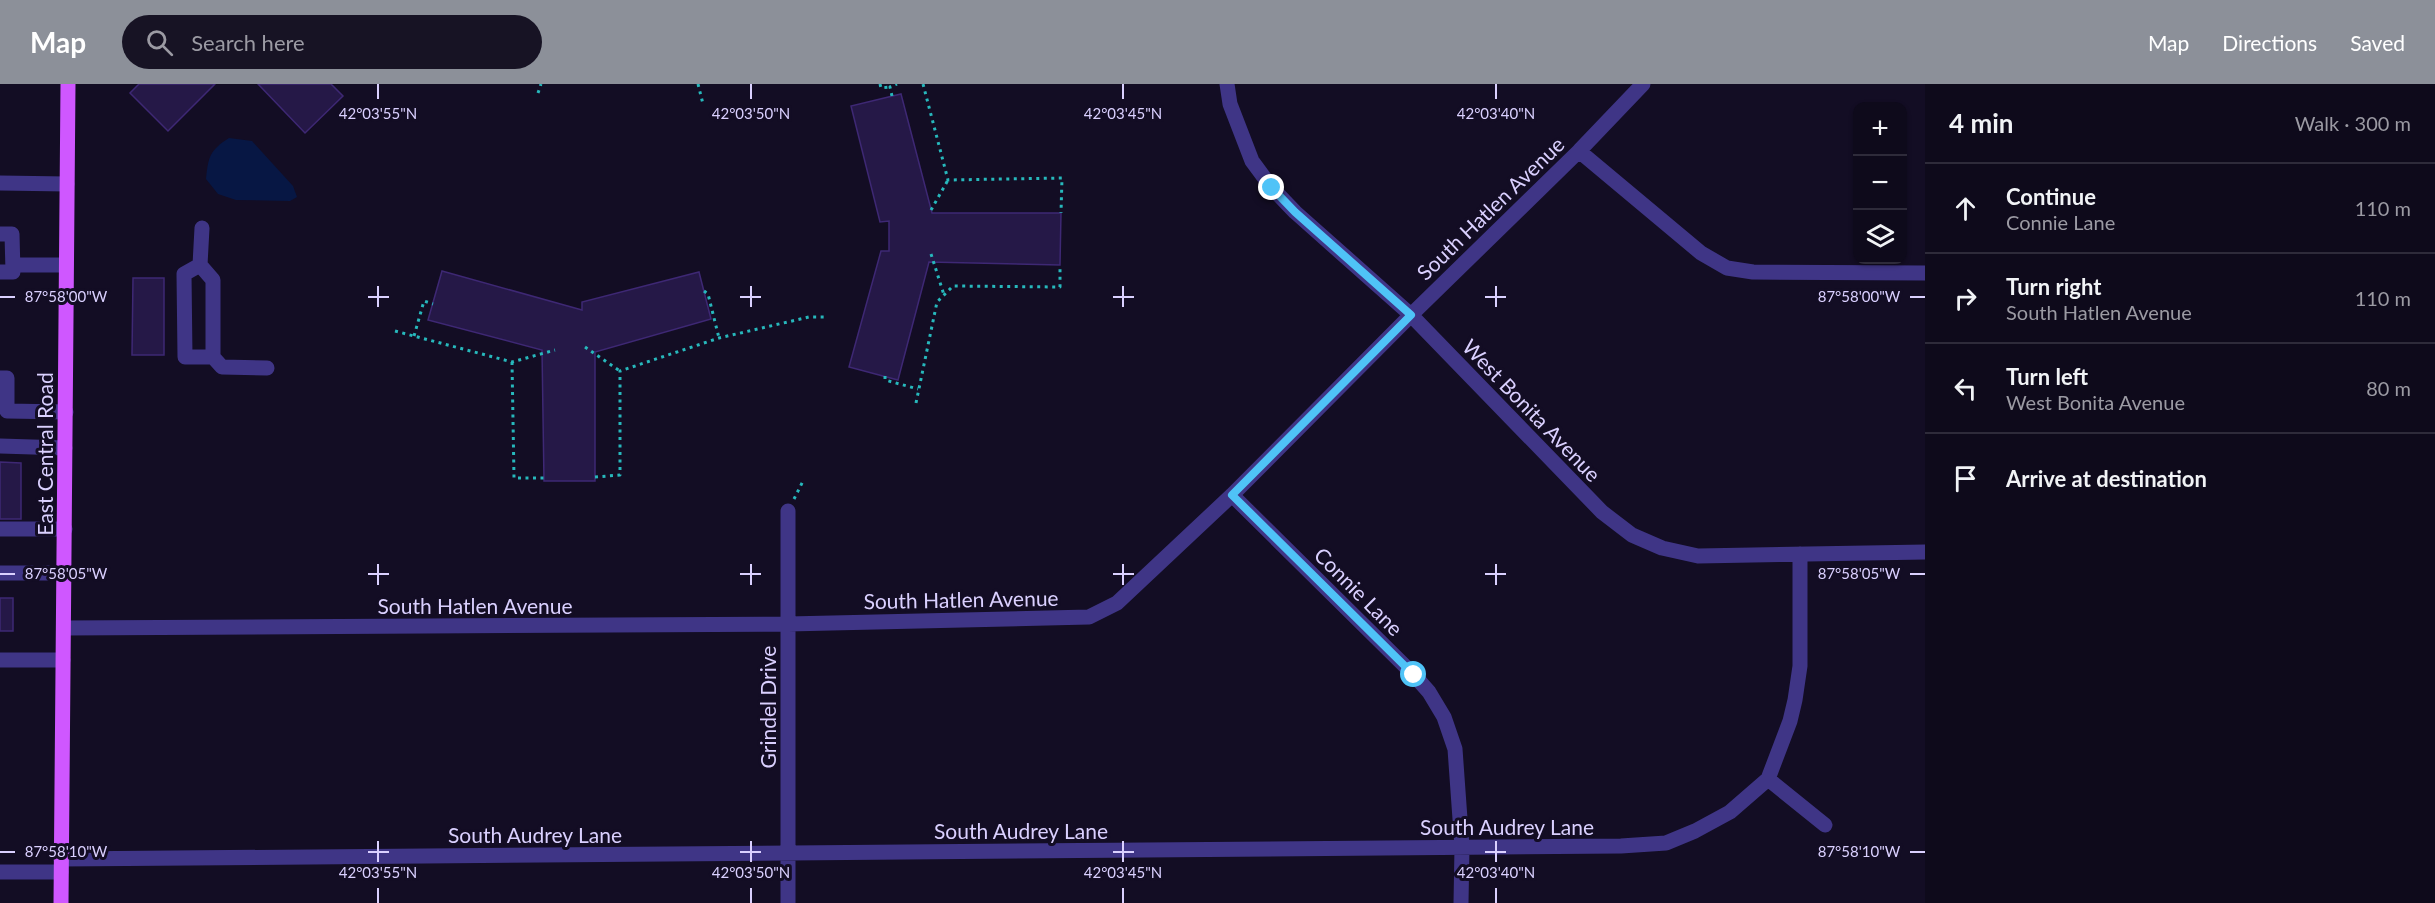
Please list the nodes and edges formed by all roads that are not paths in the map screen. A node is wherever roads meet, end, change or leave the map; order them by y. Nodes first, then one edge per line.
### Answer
1 (68, 84) edge
2 (1227, 84) edge
3 (1643, 84) edge
4 (1579, 151) junction
5 (0, 183) edge
6 (67, 184) junction
7 (202, 228) dead end
8 (0, 234) edge
9 (66, 265) junction
10 (200, 266) junction
11 (8, 270) edge
12 (1925, 273) edge
13 (1411, 315) junction
14 (213, 357) junction
15 (267, 368) dead end
16 (3, 378) edge
17 (66, 412) junction
18 (0, 446) edge
19 (65, 448) junction
20 (1232, 495) junction
21 (788, 511) road end
22 (0, 529) edge
23 (65, 530) junction
24 (1925, 552) edge
25 (1800, 554) junction
26 (0, 573) edge
27 (64, 573) junction
28 (788, 624) junction
29 (64, 628) junction
30 (0, 660) edge
31 (63, 660) junction
32 (1768, 779) junction
33 (1825, 825) dead end
34 (1462, 847) junction
35 (788, 852) junction
36 (61, 865) junction
37 (0, 872) edge
38 (61, 903) edge
39 (788, 903) edge
40 (1461, 903) edge

1 - 6 main road, East Central Road
2 - 13 street, West Bonita Avenue
3 - 4 street, South Hatlen Avenue
4 - 12 street
4 - 13 street, South Hatlen Avenue
5 - 6 street
6 - 9 main road, East Central Road
7 - 10 street
8 - 11 street
9 - 11 street
9 - 17 main road, East Central Road
10 - 14 street
10 - 14 street
13 - 20 street, South Hatlen Avenue
13 - 25 street, West Bonita Avenue
14 - 15 street
16 - 17 street
17 - 19 main road, East Central Road
18 - 19 street
19 - 23 main road, East Central Road
20 - 28 street, South Hatlen Avenue
20 - 34 street, Connie Lane
21 - 28 street, Grindel Drive
22 - 23 street
23 - 27 main road, East Central Road
24 - 25 street, West Bonita Avenue
25 - 32 street, South Audrey Lane
26 - 27 street
27 - 29 main road, East Central Road
28 - 29 street, South Hatlen Avenue
28 - 35 street, Grindel Drive
29 - 31 main road, East Central Road
30 - 31 street
31 - 36 main road, East Central Road
32 - 33 street
32 - 34 street, South Audrey Lane
34 - 35 street, South Audrey Lane
34 - 40 street, Connie Lane
35 - 36 street, South Audrey Lane
35 - 39 street, Grindel Drive
36 - 37 street, South Audrey Lane
36 - 38 main road, East Central Road

